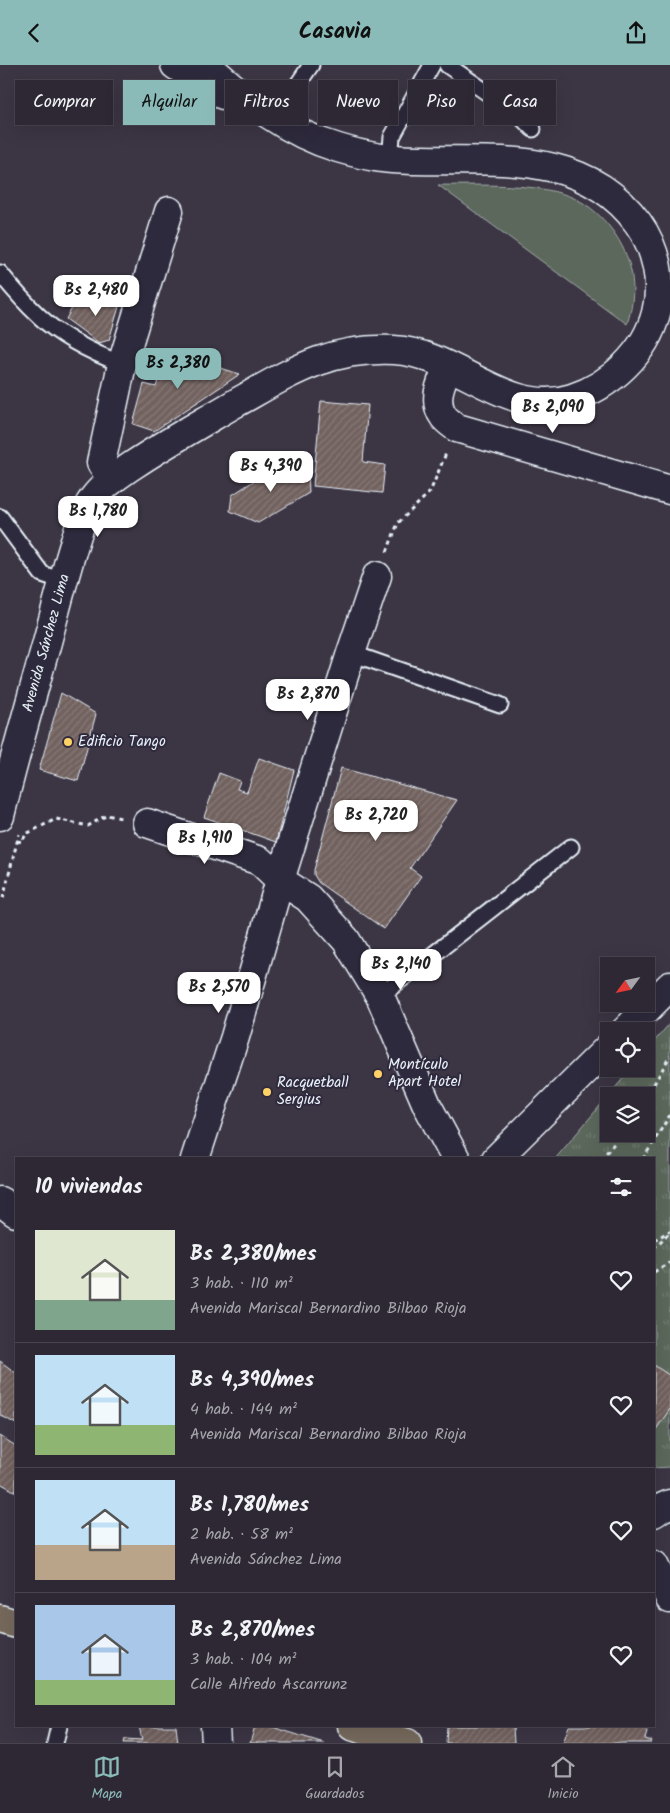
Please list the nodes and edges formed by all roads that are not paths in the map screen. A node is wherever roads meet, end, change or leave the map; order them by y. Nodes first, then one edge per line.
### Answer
1 (174, 65) edge
2 (207, 65) edge
3 (311, 65) edge
4 (432, 65) edge
5 (447, 65) edge
6 (225, 80) edge
7 (300, 80) edge
8 (225, 96) edge
9 (286, 125) edge
10 (533, 129) dead end
11 (390, 159) junction
12 (169, 211) dead end
13 (0, 273) edge
14 (122, 364) junction
15 (448, 367) junction
16 (112, 480) junction
17 (670, 490) edge
18 (0, 517) edge
19 (378, 576) road end
20 (63, 581) junction
21 (351, 653) junction
22 (500, 705) dead end
23 (3, 787) edge
24 (135, 821) road end
25 (10, 824) edge
26 (571, 847) dead end
27 (280, 880) junction
28 (670, 986) edge
29 (380, 996) junction
30 (634, 1022) edge
31 (600, 1056) edge
32 (196, 1157) edge
33 (455, 1157) edge
34 (498, 1157) edge
35 (0, 1201) edge
36 (15, 1212) edge
37 (670, 1504) edge
38 (655, 1512) edge
39 (655, 1567) edge
40 (670, 1599) edge
41 (0, 1619) edge
42 (15, 1624) edge
43 (59, 1727) edge
44 (215, 1727) edge
45 (355, 1727) edge
46 (55, 1743) edge
47 (216, 1743) edge
48 (407, 1743) edge

1 - 8 street
2 - 6 street
3 - 7 lane
4 - 11 lane
5 - 10 lane
9 - 11 street, Avenida Sánchez Lima
11 - 15 street, Avenida Sánchez Lima
12 - 14 street
13 - 14 lane
14 - 16 street
15 - 16 street, Avenida Sánchez Lima
15 - 17 street
16 - 20 street, Avenida Sánchez Lima
18 - 20 lane
19 - 21 street
20 - 23 street, Avenida Sánchez Lima
21 - 22 lane
21 - 27 street
23 - 25 street, Avenida Sánchez Lima
24 - 27 street
26 - 29 lane
27 - 29 street
27 - 32 street
28 - 30 street
29 - 33 street
31 - 34 street
35 - 36 street
37 - 38 street
39 - 40 street
41 - 42 main road
43 - 46 lane
44 - 47 street
45 - 48 main road

